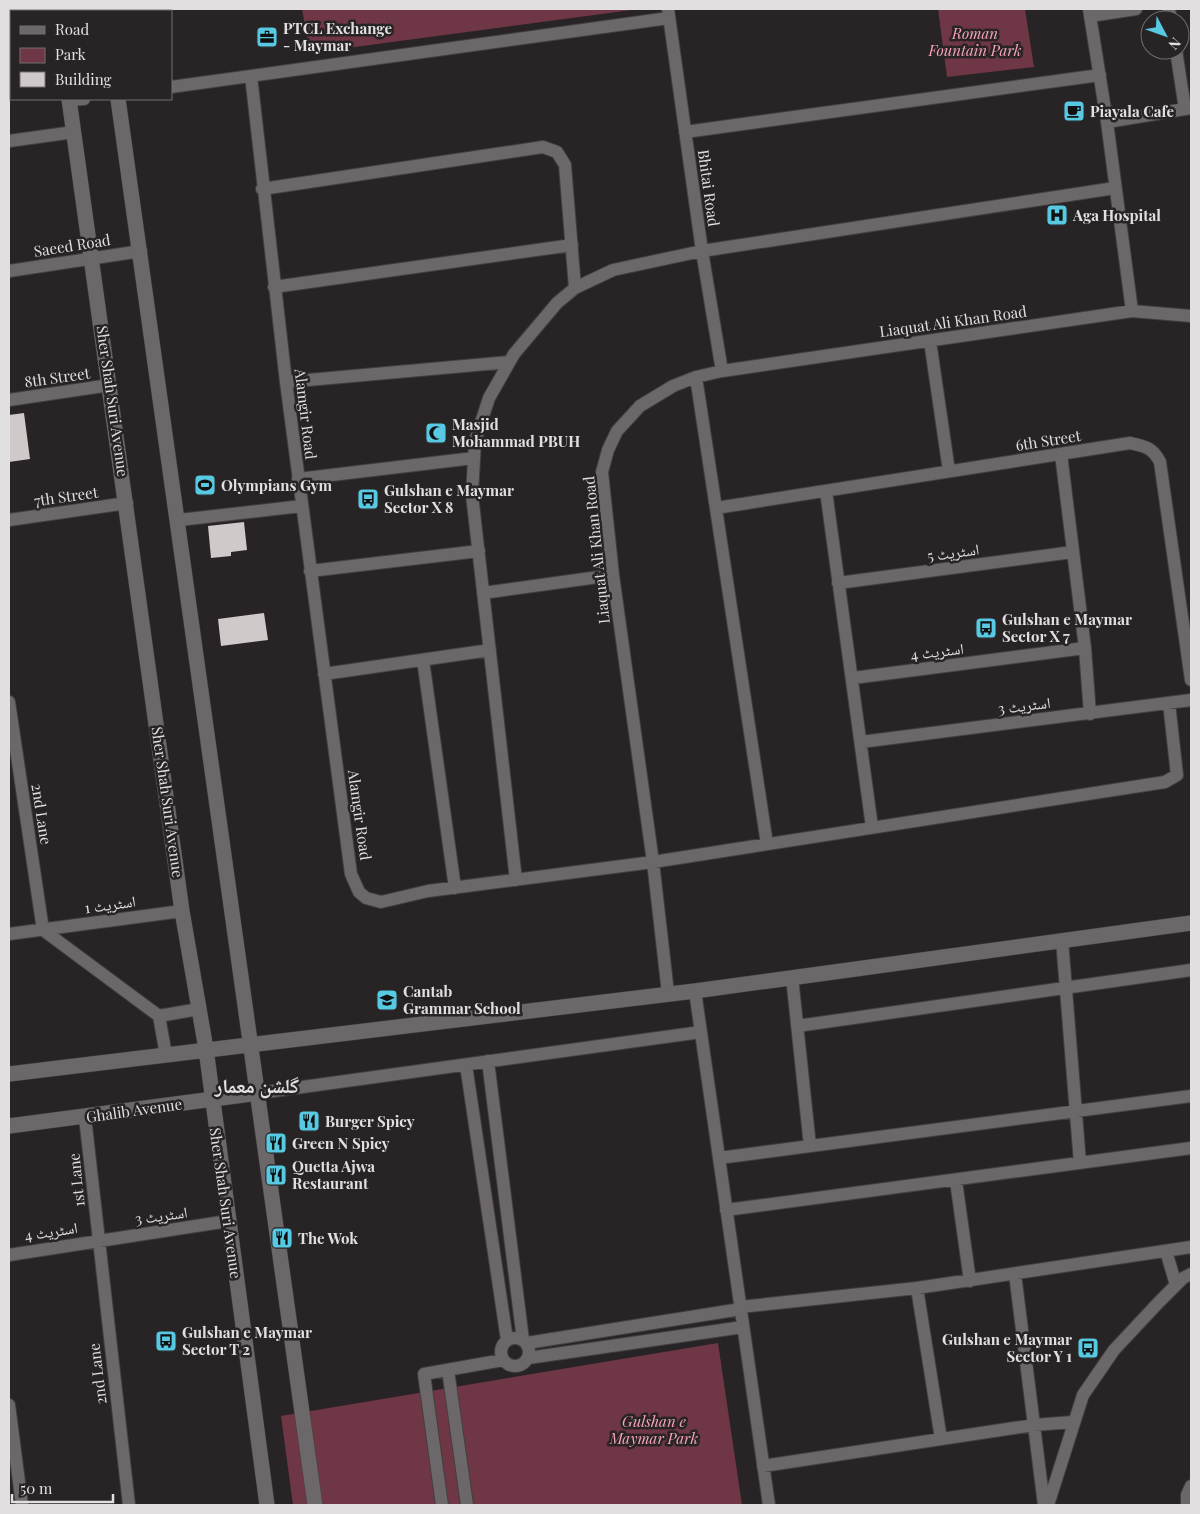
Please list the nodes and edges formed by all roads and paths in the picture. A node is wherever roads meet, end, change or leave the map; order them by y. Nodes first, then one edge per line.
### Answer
1 (1136, 9) edge
2 (1089, 12) edge
3 (668, 14) edge
4 (1178, 60) edge
5 (1100, 75) junction
6 (251, 76) junction
7 (172, 87) edge
8 (74, 100) edge
9 (118, 100) edge
10 (1188, 109) edge
11 (1107, 122) junction
12 (74, 132) junction
13 (685, 132) junction
14 (9, 141) edge
15 (1115, 188) junction
16 (262, 190) junction
17 (572, 245) junction
18 (141, 251) junction
19 (702, 252) junction
20 (92, 258) junction
21 (9, 271) edge
22 (274, 287) junction
23 (575, 288) junction
24 (1132, 311) junction
25 (1191, 316) edge
26 (930, 341) junction
27 (509, 362) junction
28 (722, 371) junction
29 (696, 377) junction
30 (286, 382) junction
31 (110, 385) junction
32 (9, 400) edge
33 (1061, 454) junction
34 (474, 458) junction
35 (949, 471) junction
36 (298, 479) junction
37 (826, 491) junction
38 (127, 503) junction
39 (302, 506) junction
40 (716, 508) junction
41 (9, 520) edge
42 (179, 520) junction
43 (479, 551) junction
44 (1073, 552) junction
45 (310, 571) junction
46 (612, 575) junction
47 (838, 584) junction
48 (484, 592) junction
49 (1085, 648) junction
50 (490, 650) junction
51 (423, 660) junction
52 (324, 674) junction
53 (852, 678) junction
54 (1191, 680) edge
55 (1191, 700) edge
56 (9, 702) edge
57 (1169, 703) junction
58 (1090, 714) junction
59 (861, 742) junction
60 (872, 827) junction
61 (767, 844) junction
62 (652, 862) junction
63 (516, 880) junction
64 (455, 888) junction
65 (182, 911) junction
66 (1191, 923) edge
67 (43, 930) junction
68 (9, 934) edge
69 (1062, 940) junction
70 (1191, 970) edge
71 (792, 977) junction
72 (1066, 990) junction
73 (695, 991) junction
74 (668, 993) junction
75 (199, 1009) junction
76 (159, 1016) junction
77 (797, 1026) junction
78 (701, 1032) junction
79 (252, 1044) junction
80 (206, 1049) junction
81 (166, 1055) junction
82 (488, 1061) junction
83 (466, 1065) junction
84 (9, 1074) edge
85 (259, 1093) junction
86 (1191, 1096) edge
87 (212, 1100) junction
88 (1074, 1110) junction
89 (86, 1117) junction
90 (9, 1126) edge
91 (810, 1146) junction
92 (1191, 1148) edge
93 (719, 1158) junction
94 (1080, 1163) junction
95 (956, 1181) junction
96 (726, 1210) junction
97 (228, 1221) junction
98 (98, 1240) junction
99 (1191, 1246) edge
100 (1166, 1250) junction
101 (9, 1254) edge
102 (1015, 1274) junction
103 (1191, 1274) edge
104 (970, 1280) junction
105 (1176, 1286) junction
106 (917, 1288) junction
107 (740, 1308) junction
108 (743, 1327) junction
109 (507, 1340) junction
110 (525, 1342) junction
111 (528, 1358) junction
112 (503, 1360) junction
113 (448, 1370) junction
114 (9, 1405) edge
115 (1073, 1422) junction
116 (1034, 1425) junction
117 (941, 1439) junction
118 (763, 1466) junction
119 (1191, 1486) edge
120 (22, 1505) edge
121 (129, 1505) edge
122 (267, 1505) edge
123 (315, 1505) edge
124 (442, 1505) edge
125 (467, 1505) edge
126 (769, 1505) edge
127 (1044, 1505) edge
128 (1048, 1505) edge
129 (1187, 1505) edge

1 - 2 street
2 - 5 street
3 - 6 street
3 - 13 street, Bhitai Road
4 - 10 street
5 - 11 street
5 - 13 street
6 - 7 street
6 - 16 street, Alamgir Road
8 - 12 street, Sher Shah Suri Avenue
9 - 18 street
10 - 11 street
11 - 15 street
12 - 14 street
12 - 20 street, Sher Shah Suri Avenue
13 - 19 street, Bhitai Road
15 - 19 street
15 - 24 street
16 - 17 street
16 - 22 street, Alamgir Road
17 - 22 street
17 - 23 street
18 - 20 street, Saeed Road
18 - 42 street
19 - 23 street
19 - 28 street, Bhitai Road
20 - 21 street, Saeed Road
20 - 31 street, Sher Shah Suri Avenue
22 - 30 street, Alamgir Road
23 - 27 street
24 - 25 street, Liaquat Ali Khan Road
24 - 26 street, Liaquat Ali Khan Road
26 - 28 street, Liaquat Ali Khan Road
26 - 35 street
27 - 30 street
27 - 34 street
28 - 29 street, Liaquat Ali Khan Road
29 - 40 street
29 - 46 street, Liaquat Ali Khan Road
30 - 36 street, Alamgir Road
31 - 32 street, 8th Street
31 - 38 street, Sher Shah Suri Avenue
33 - 35 street, 6th Street
33 - 44 street
33 - 54 street, 6th Street
34 - 36 street
34 - 43 street
35 - 37 street, 6th Street
36 - 39 street, Alamgir Road
37 - 40 street, 6th Street
37 - 47 street
38 - 41 street, 7th Street
38 - 65 street, Sher Shah Suri Avenue
39 - 42 street
39 - 45 street, Alamgir Road
40 - 61 street
42 - 79 street
43 - 45 street
43 - 48 street
44 - 47 street, اسٹریٹ 5
44 - 49 street
45 - 52 street, Alamgir Road
46 - 48 street
46 - 62 street, Liaquat Ali Khan Road
47 - 53 street
48 - 50 street
49 - 53 street, اسٹریٹ 4
49 - 58 street
50 - 51 street
50 - 63 street
51 - 52 street
51 - 64 street
52 - 64 street, Alamgir Road
53 - 59 street
55 - 57 street, اسٹریٹ 3
56 - 67 street, 2nd Lane
57 - 58 street, اسٹریٹ 3
57 - 60 street
58 - 59 street, اسٹریٹ 3
59 - 60 street
60 - 61 street
61 - 62 street
62 - 63 street
62 - 74 street, Liaquat Ali Khan Road
63 - 64 street
65 - 67 street, اسٹریٹ 1
65 - 75 street, Sher Shah Suri Avenue
66 - 69 street
67 - 68 street, اسٹریٹ 1
67 - 76 street
69 - 71 street
69 - 72 street
70 - 72 street
71 - 73 street
71 - 77 street
72 - 77 street
72 - 88 street
73 - 74 street
73 - 78 street
74 - 79 street
75 - 76 street
75 - 80 street, Sher Shah Suri Avenue
76 - 81 street
77 - 91 street
78 - 82 street
78 - 93 street
79 - 80 street
79 - 85 street
80 - 81 street
80 - 87 street, Sher Shah Suri Avenue
81 - 84 street
82 - 83 street
82 - 110 street
83 - 85 street
83 - 109 street
85 - 87 street, Ghalib Avenue
85 - 123 street
86 - 88 street
87 - 89 street, Ghalib Avenue
87 - 97 street, Sher Shah Suri Avenue
88 - 91 street
88 - 94 street
89 - 90 street, Ghalib Avenue
89 - 98 street, 1st Lane
91 - 93 street
92 - 94 street
93 - 96 street
94 - 95 street
95 - 96 street
95 - 104 street
96 - 107 street
97 - 98 street, اسٹریٹ 3
97 - 122 street, Sher Shah Suri Avenue
98 - 101 street, اسٹریٹ 4
98 - 121 street, 2nd Lane
99 - 100 street
100 - 102 street
100 - 105 street
102 - 104 street
102 - 116 street
103 - 105 street
104 - 106 street
105 - 115 street
106 - 107 street
106 - 117 street
107 - 108 street
107 - 110 street
108 - 111 street
108 - 118 street
109 - 110 street
109 - 112 street
110 - 111 street
111 - 112 street
112 - 113 street
113 - 124 street
113 - 125 street
114 - 120 street
115 - 116 street
115 - 128 street
116 - 117 street
116 - 127 street
117 - 118 street
118 - 126 street
119 - 129 street

